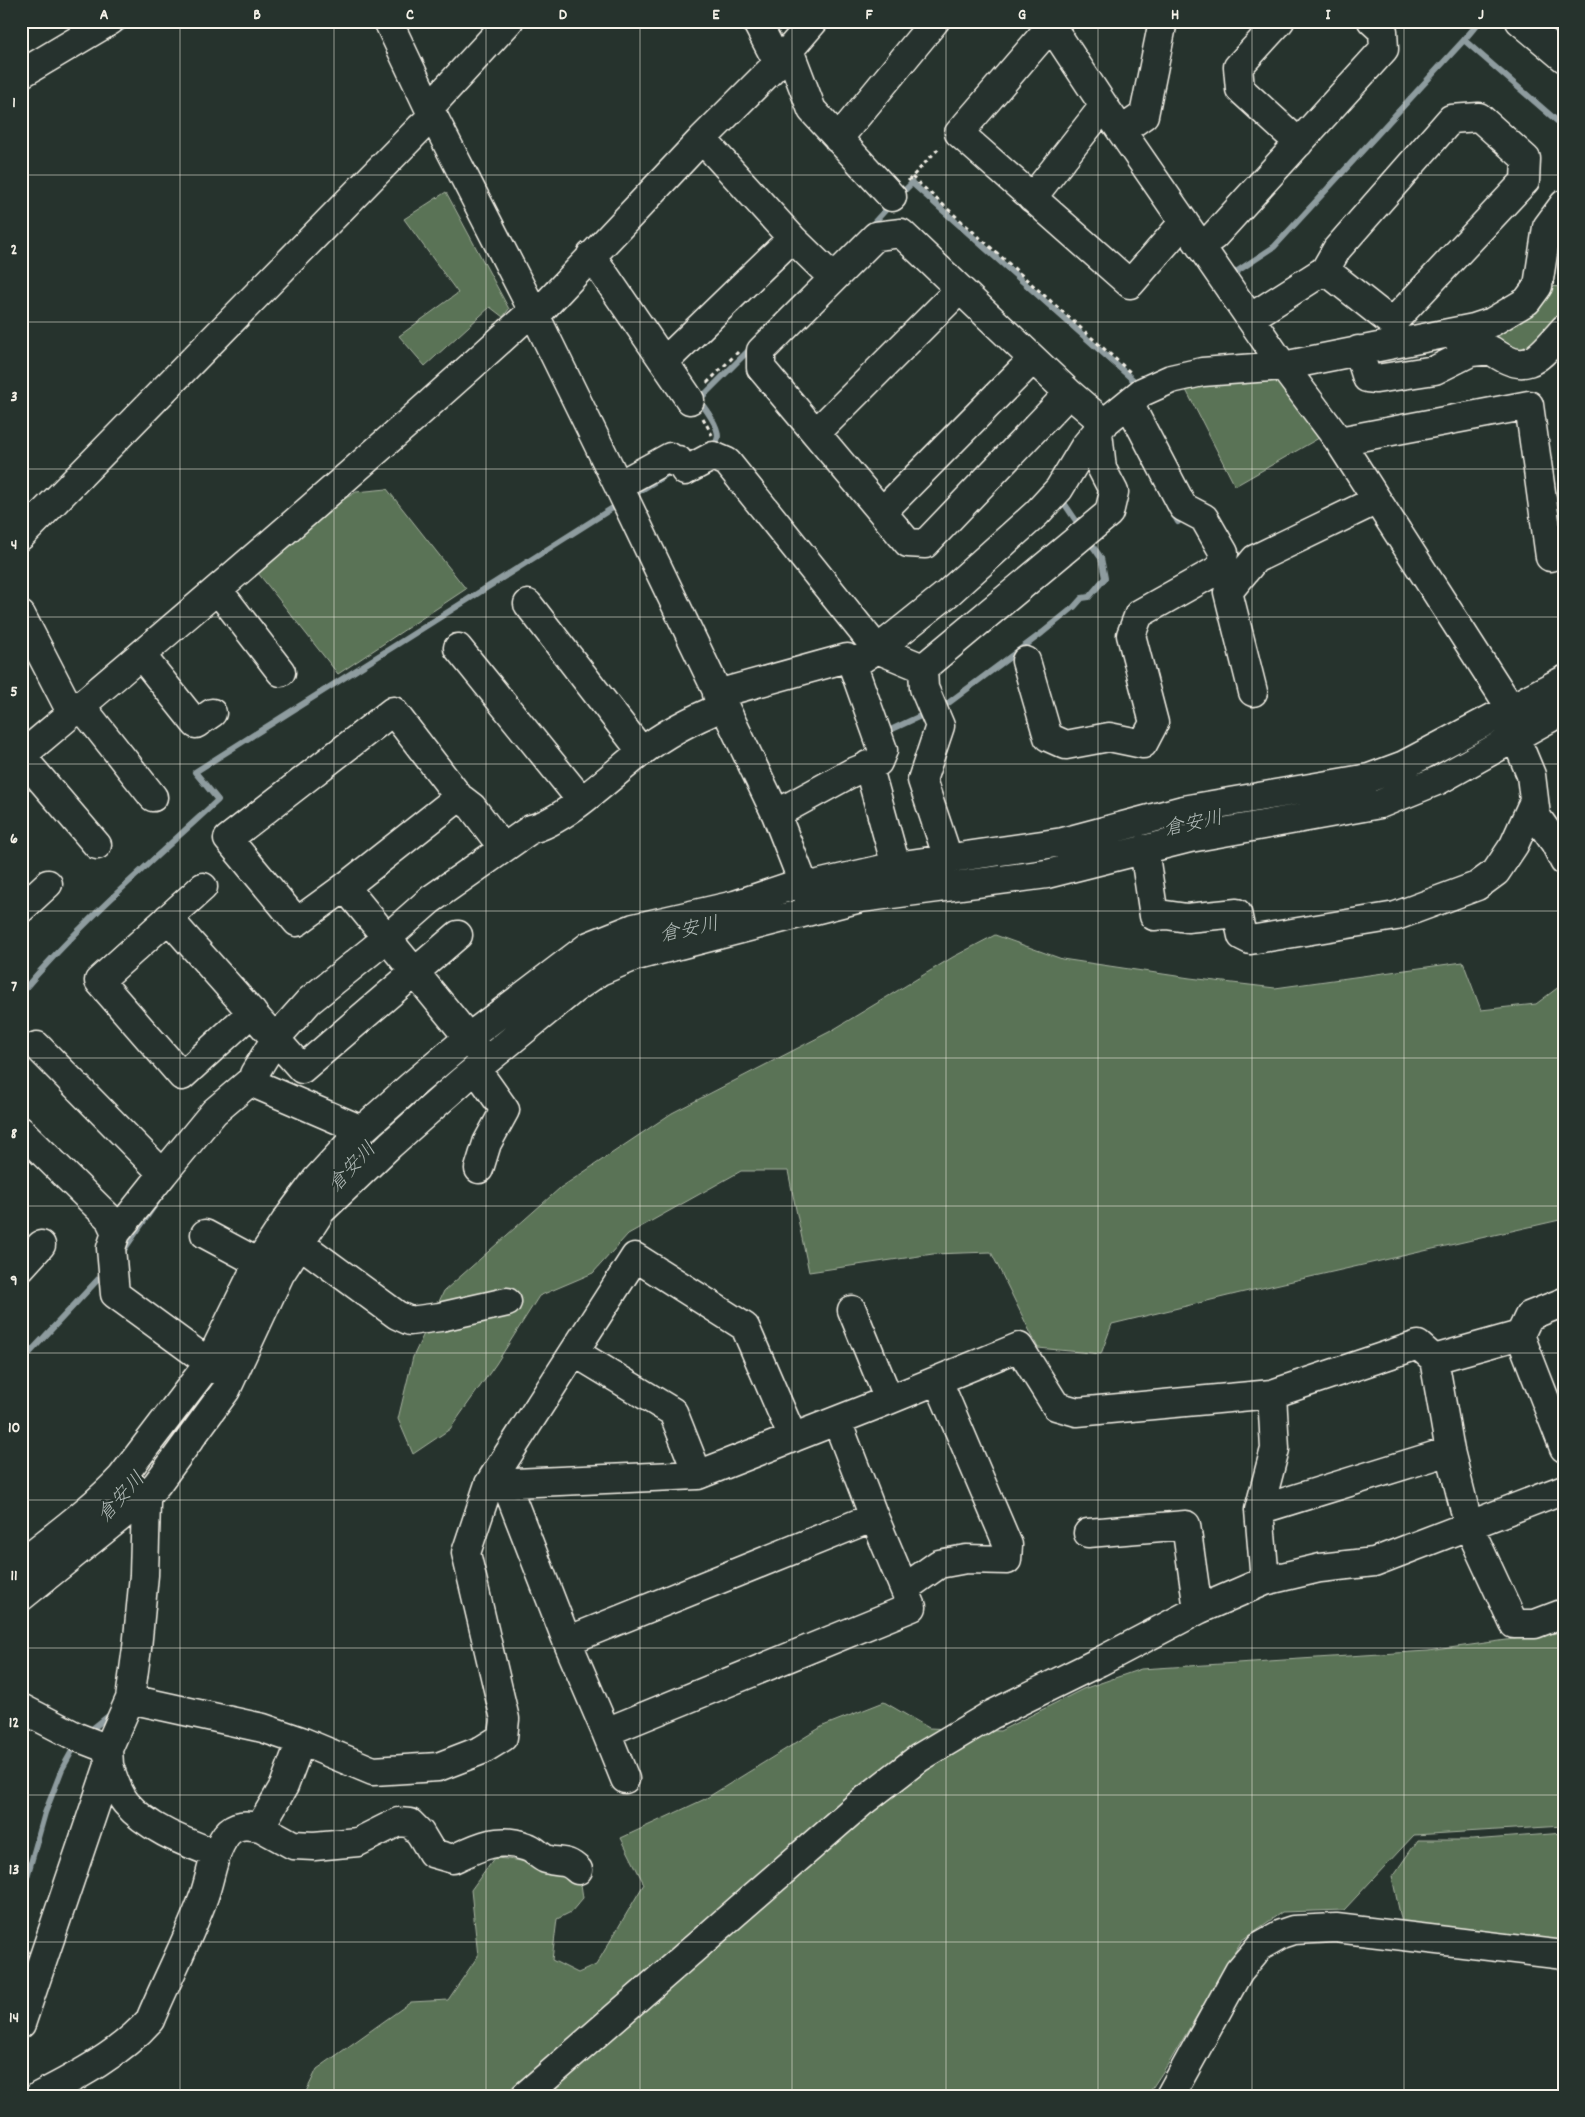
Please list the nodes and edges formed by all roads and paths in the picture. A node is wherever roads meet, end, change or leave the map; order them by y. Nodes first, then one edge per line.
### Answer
1 (110, 21) edge
2 (388, 21) edge
3 (509, 21) edge
4 (756, 21) edge
5 (814, 21) edge
6 (936, 21) edge
7 (1163, 21) edge
8 (1280, 21) edge
9 (1372, 21) edge
10 (1520, 21) edge
11 (1049, 24) edge
12 (783, 57) junction
13 (1564, 58) edge
14 (21, 74) edge
15 (1104, 106) junction
16 (431, 119) junction
17 (1128, 126) junction
18 (702, 139) junction
19 (838, 139) junction
20 (1299, 143) junction
21 (912, 177) dead end
22 (892, 197) dead end
23 (1032, 198) junction
24 (1564, 204) edge
25 (1184, 222) junction
26 (792, 238) junction
27 (1207, 240) junction
28 (591, 255) junction
29 (1325, 270) junction
30 (833, 278) junction
31 (960, 290) junction
32 (534, 313) junction
33 (1256, 314) junction
34 (1392, 323) junction
35 (1564, 329) edge
36 (1416, 339) junction
37 (1358, 350) junction
38 (1034, 359) junction
39 (664, 362) junction
40 (1283, 366) junction
41 (1148, 388) junction
42 (1069, 393) junction
43 (690, 400) joint
44 (1134, 413) dead end
45 (816, 434) junction
46 (1100, 434) junction
47 (710, 440) dead end
48 (1339, 441) junction
49 (623, 494) junction
50 (1377, 500) junction
51 (882, 512) junction
52 (21, 536) edge
53 (1550, 558) dead end
54 (1230, 573) junction
55 (218, 590) junction
56 (528, 604) dead end
57 (21, 614) edge
58 (874, 645) junction
59 (458, 648) dead end
60 (141, 655) junction
61 (1026, 661) dead end
62 (854, 664) junction
63 (923, 668) junction
64 (281, 672) dead end
65 (1564, 680) edge
66 (1253, 692) dead end
67 (718, 705) junction
68 (1508, 709) junction
69 (76, 710) junction
70 (1564, 710) edge
71 (212, 713) dead end
72 (1514, 738) junction
73 (638, 747) junction
74 (21, 756) edge
75 (868, 765) junction
76 (153, 797) dead end
77 (459, 797) junction
78 (581, 800) junction
79 (1534, 801) junction
80 (776, 814) junction
81 (97, 845) dead end
82 (503, 848) junction
83 (1144, 849) junction
84 (948, 858) junction
85 (1564, 861) edge
86 (896, 866) junction
87 (48, 884) dead end
88 (867, 885) junction
89 (202, 886) dead end
90 (345, 887) junction
91 (807, 893) junction
92 (21, 909) edge
93 (168, 918) junction
94 (384, 934) junction
95 (458, 935) dead end
96 (414, 973) junction
97 (252, 1012) junction
98 (276, 1038) junction
99 (37, 1046) dead end
100 (476, 1053) junction
101 (251, 1082) junction
102 (362, 1130) junction
103 (21, 1131) edge
104 (480, 1169) dead end
105 (163, 1174) junction
106 (116, 1233) junction
107 (205, 1234) dead end
108 (298, 1243) junction
109 (41, 1245) dead end
110 (21, 1267) edge
111 (269, 1269) junction
112 (507, 1302) dead end
113 (1564, 1302) edge
114 (852, 1310) dead end
115 (1520, 1335) junction
116 (574, 1352) junction
117 (1434, 1359) junction
118 (220, 1376) junction
119 (938, 1381) junction
120 (1272, 1394) junction
121 (889, 1400) junction
122 (1557, 1409) edge
123 (837, 1421) junction
124 (793, 1438) junction
125 (1564, 1448) edge
126 (1450, 1450) junction
127 (698, 1475) junction
128 (497, 1484) junction
129 (134, 1486) junction
130 (1564, 1489) edge
131 (1258, 1510) junction
132 (874, 1517) junction
133 (1469, 1527) junction
134 (1088, 1533) dead end
135 (21, 1563) edge
136 (1265, 1582) junction
137 (905, 1588) junction
138 (21, 1597) edge
139 (1198, 1610) junction
140 (1564, 1613) edge
141 (567, 1640) junction
142 (130, 1699) junction
143 (21, 1708) edge
144 (606, 1732) junction
145 (301, 1741) junction
146 (95, 1748) junction
147 (625, 1779) dead end
148 (260, 1827) junction
149 (216, 1854) junction
150 (578, 1870) dead end
151 (1564, 1955) edge
152 (21, 2024) edge
153 (38, 2096) edge
154 (525, 2096) edge
155 (1170, 2096) edge

1 - 14 street
2 - 16 street
3 - 16 street
4 - 12 street
5 - 12 street
6 - 19 street
7 - 17 street
8 - 20 street
9 - 20 street
10 - 13 street
11 - 15 street
11 - 23 street
12 - 18 street
12 - 19 street
15 - 17 street
15 - 23 street
16 - 32 street
16 - 52 street
17 - 25 street
18 - 26 street
18 - 28 street
19 - 22 street
20 - 27 street
21 - 41 path
23 - 25 street
24 - 36 street
25 - 27 street
26 - 30 street
26 - 39 street
27 - 33 street
28 - 32 street
28 - 39 street
29 - 33 street
29 - 34 street
29 - 34 street
30 - 31 street
30 - 45 street
31 - 38 street
31 - 45 street
32 - 49 street
32 - 55 street
33 - 40 street
34 - 36 street
35 - 37 street
36 - 37 street
37 - 40 street
38 - 42 street
38 - 51 street
39 - 43 street
40 - 41 street
40 - 48 street
41 - 46 street
42 - 46 street
42 - 51 street
43 - 47 path
44 - 54 street
45 - 51 street
46 - 58 street
46 - 63 street
48 - 50 street
48 - 53 street
49 - 58 street
49 - 67 street
50 - 54 street
50 - 68 street
54 - 61 street
54 - 66 street
55 - 60 street
55 - 64 street
56 - 73 street
57 - 69 street
58 - 62 street
58 - 63 street
59 - 78 street
60 - 69 street
60 - 71 street
62 - 67 street
62 - 75 street
63 - 84 street
65 - 68 street
67 - 73 street
67 - 80 street
68 - 72 street
68 - 84 street
69 - 74 street
69 - 76 street
70 - 72 street
72 - 79 street
72 - 83 street
73 - 78 street
74 - 81 street
75 - 80 street
75 - 86 street
77 - 82 street
77 - 90 street
77 - 90 street
78 - 82 street
79 - 83 street
79 - 85 street
80 - 91 street
82 - 94 street
83 - 88 street
84 - 86 street
86 - 88 street
87 - 92 street
88 - 91 street
89 - 93 street
90 - 94 street
91 - 100 street
93 - 97 street
93 - 97 street
94 - 96 street
94 - 98 street
95 - 96 street
96 - 98 street
96 - 100 street
97 - 98 street
98 - 101 street
99 - 105 street
100 - 102 street
100 - 104 street
100 - 108 street
101 - 102 street
101 - 105 street
102 - 111 street
103 - 106 street
105 - 106 street
106 - 118 street
107 - 111 street
108 - 111 street
108 - 112 street
109 - 110 street
111 - 118 street
113 - 115 street
114 - 121 street
115 - 117 street
115 - 122 street
116 - 124 street
116 - 127 street
116 - 128 street
117 - 120 street
117 - 126 street
118 - 129 street
119 - 120 street
119 - 121 street
119 - 137 street
120 - 131 street
121 - 123 street
122 - 125 street
123 - 124 street
123 - 132 street
124 - 127 street
126 - 131 street
126 - 133 street
127 - 128 street
128 - 141 street
128 - 145 street
129 - 135 street
129 - 138 street
129 - 142 street
130 - 133 street
131 - 136 street
132 - 137 street
132 - 141 street
133 - 136 street
133 - 140 street
134 - 139 street
136 - 139 street
137 - 144 street
139 - 154 street
141 - 144 street
142 - 145 street
142 - 146 street
143 - 146 street
144 - 147 street
145 - 148 street
146 - 149 street
146 - 152 street
148 - 149 street
148 - 150 street
149 - 153 street
151 - 155 street

